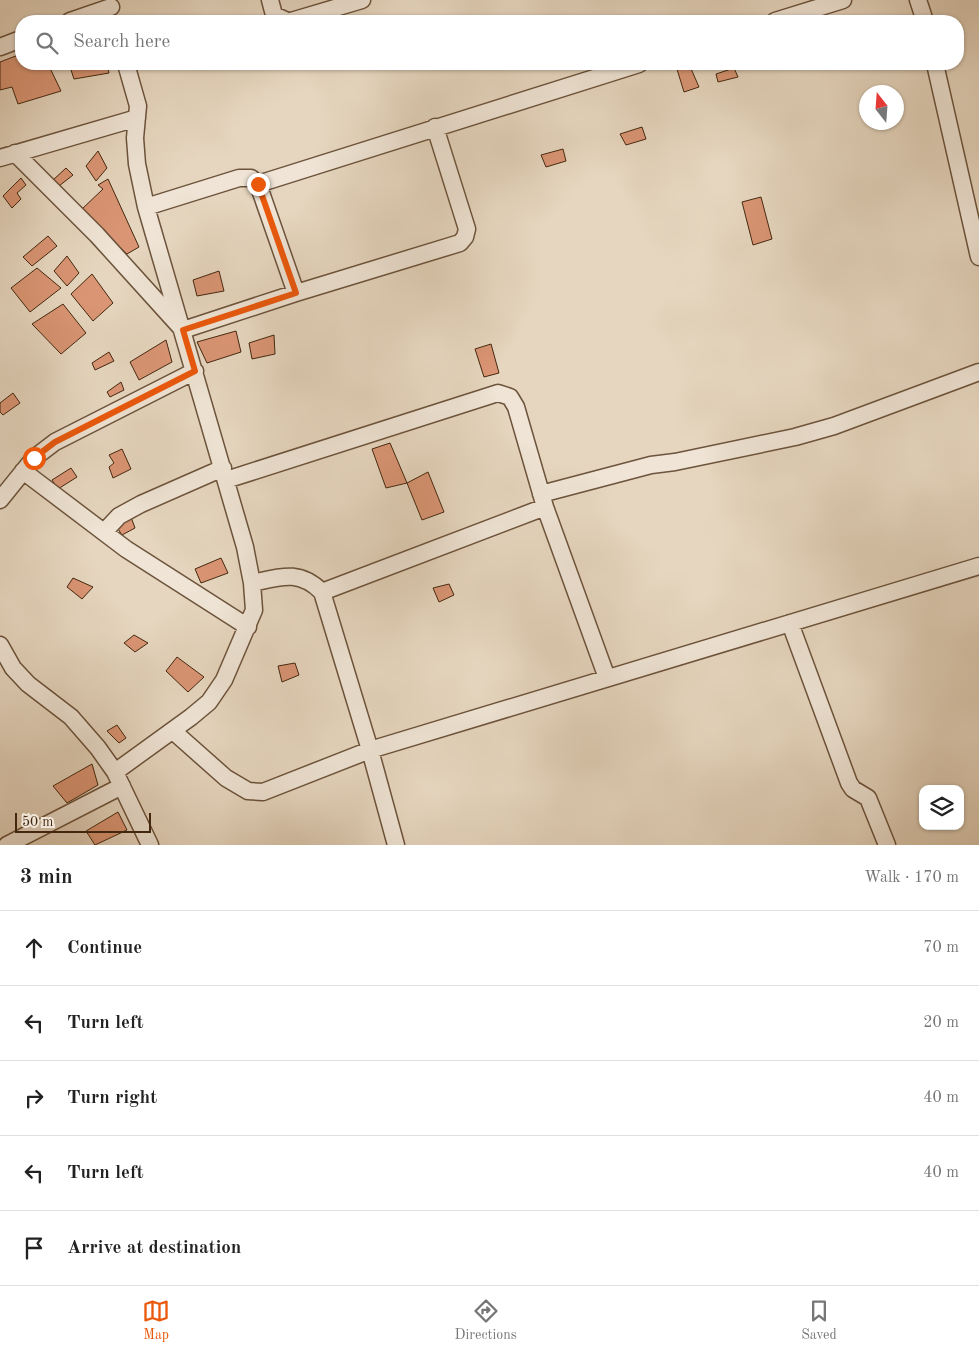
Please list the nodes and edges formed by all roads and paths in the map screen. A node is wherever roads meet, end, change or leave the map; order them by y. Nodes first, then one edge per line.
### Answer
1 (270, 0) edge
2 (362, 0) edge
3 (843, 0) edge
4 (918, 0) edge
5 (112, 10) edge
6 (93, 15) edge
7 (274, 15) edge
8 (310, 15) edge
9 (794, 15) edge
10 (923, 15) edge
11 (15, 41) edge
12 (0, 47) edge
13 (128, 70) edge
14 (620, 70) edge
15 (936, 70) edge
16 (137, 118) junction
17 (435, 127) junction
18 (7, 156) edge
19 (258, 184) junction
20 (146, 207) junction
21 (979, 257) edge
22 (296, 293) junction
23 (183, 330) junction
24 (195, 371) junction
25 (979, 372) edge
26 (23, 471) junction
27 (224, 474) junction
28 (0, 500) edge
29 (543, 500) junction
30 (104, 532) junction
31 (979, 566) edge
32 (252, 583) junction
33 (322, 592) junction
34 (790, 623) junction
35 (248, 627) junction
36 (0, 645) edge
37 (607, 678) junction
38 (173, 730) junction
39 (370, 750) junction
40 (118, 779) junction
41 (7, 845) edge
42 (150, 845) edge
43 (396, 845) edge
44 (887, 845) edge

1 - 7 street
2 - 8 street
3 - 9 street
4 - 10 street
5 - 6 street
11 - 12 street
13 - 16 street
14 - 17 street
15 - 21 street
16 - 18 street
16 - 20 street
17 - 19 street
17 - 22 street
18 - 23 street
19 - 20 street
19 - 22 street
20 - 23 street
22 - 23 street
23 - 24 street
24 - 26 street
24 - 27 street
25 - 29 street
26 - 28 street
26 - 30 street
27 - 29 street
27 - 30 street
27 - 32 street
29 - 33 street
29 - 37 street
30 - 35 street
31 - 34 street
32 - 33 street
32 - 35 street
33 - 39 street
34 - 37 street
34 - 44 street
35 - 38 street
36 - 40 street
37 - 39 street
38 - 39 street
38 - 40 street
39 - 43 street
40 - 41 street
40 - 42 street

